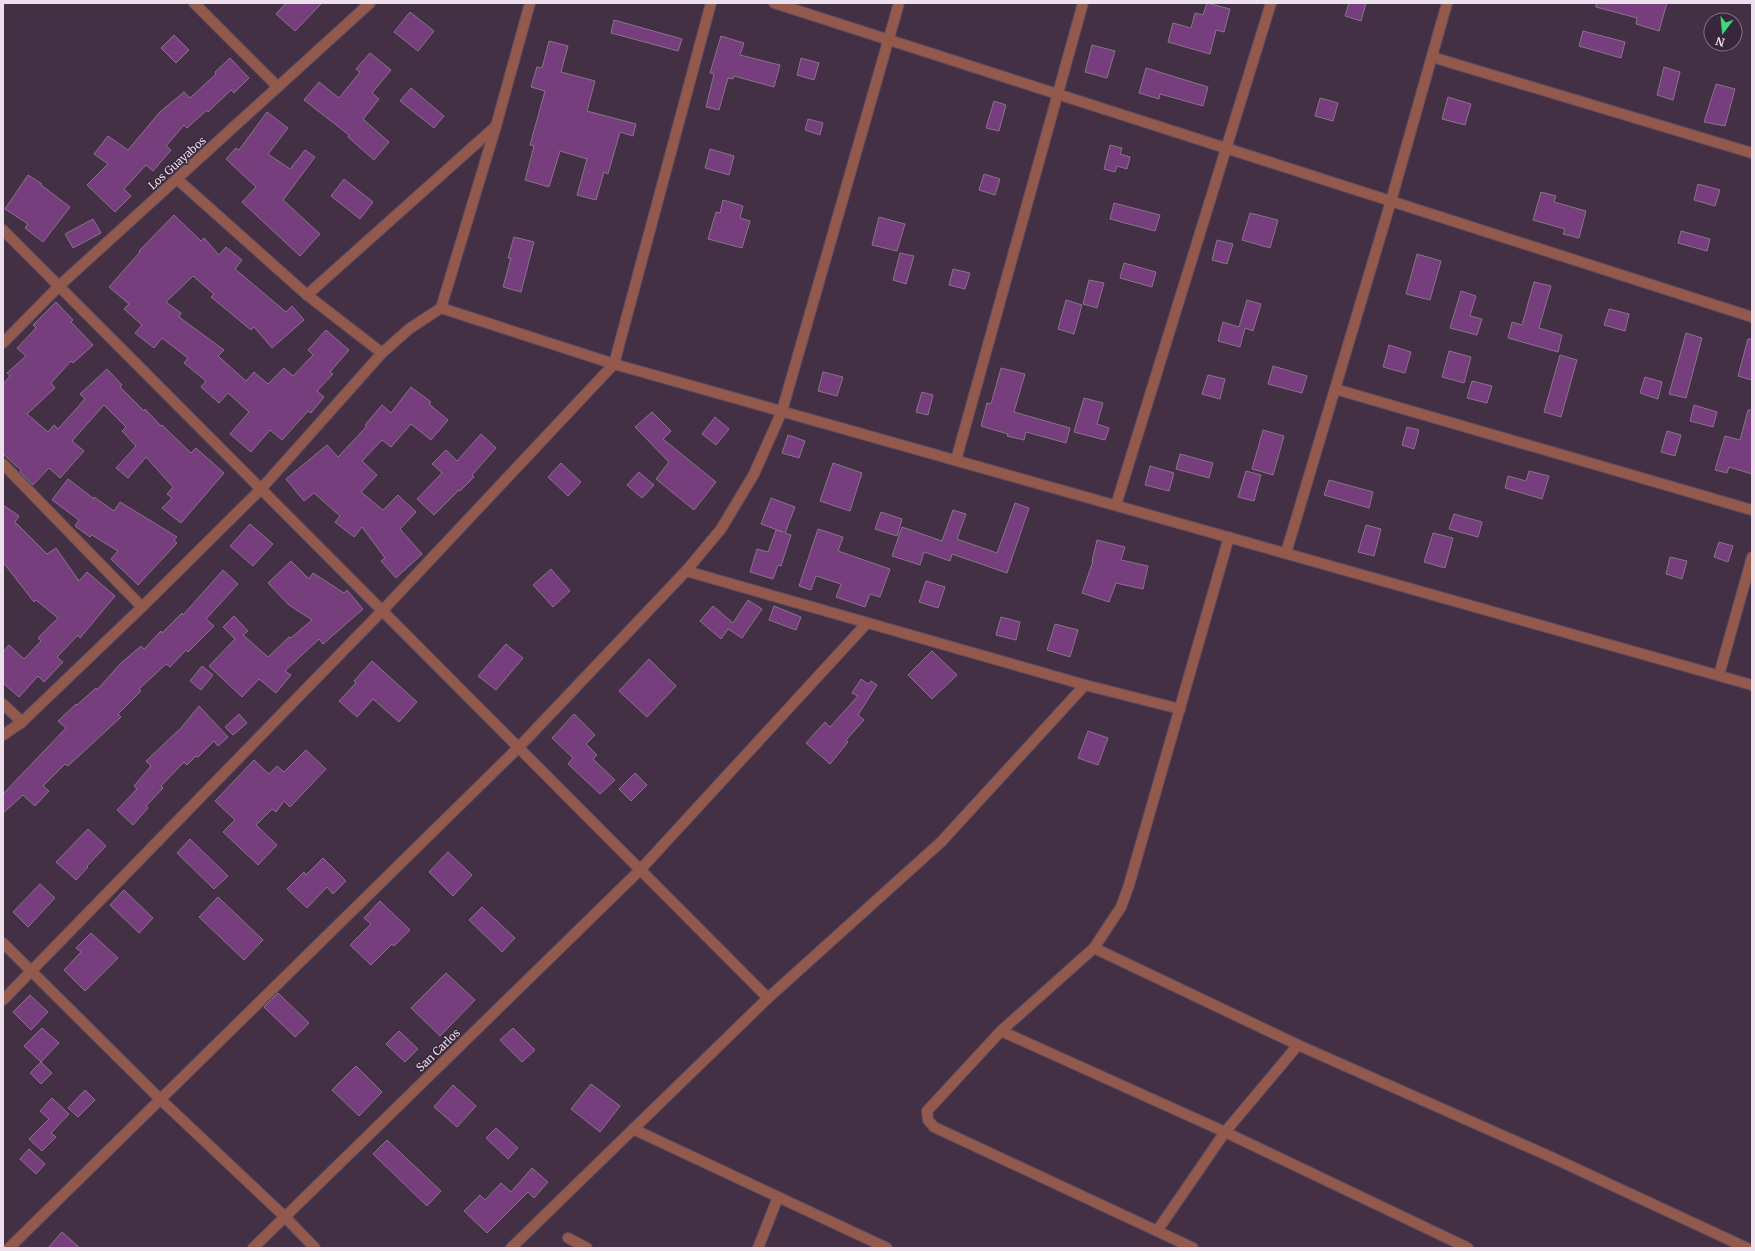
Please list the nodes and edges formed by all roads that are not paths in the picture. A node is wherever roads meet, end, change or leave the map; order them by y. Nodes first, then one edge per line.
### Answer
1 (194, 3) edge
2 (370, 3) edge
3 (530, 3) edge
4 (711, 3) edge
5 (774, 3) edge
6 (899, 3) edge
7 (1083, 3) edge
8 (1271, 3) edge
9 (1447, 3) edge
10 (888, 40) junction
11 (1432, 57) junction
12 (278, 87) junction
13 (1058, 94) junction
14 (496, 126) junction
15 (1226, 148) junction
16 (1752, 153) edge
17 (176, 179) junction
18 (1391, 201) junction
19 (3, 230) edge
20 (59, 286) junction
21 (307, 295) junction
22 (441, 308) junction
23 (1752, 317) edge
24 (3, 343) edge
25 (382, 353) junction
26 (614, 364) junction
27 (1335, 389) junction
28 (782, 410) junction
29 (956, 460) junction
30 (3, 464) edge
31 (261, 489) junction
32 (1116, 505) junction
33 (1752, 510) edge
34 (1229, 537) junction
35 (1286, 553) junction
36 (1752, 557) edge
37 (686, 571) junction
38 (142, 607) junction
39 (382, 611) junction
40 (867, 623) junction
41 (1719, 675) junction
42 (1085, 685) junction
43 (1752, 686) edge
44 (3, 704) edge
45 (1180, 709) junction
46 (22, 722) junction
47 (3, 735) edge
48 (519, 747) junction
49 (640, 870) junction
50 (3, 943) edge
51 (1094, 948) junction
52 (31, 971) junction
53 (768, 998) junction
54 (3, 1000) edge
55 (1001, 1030) junction
56 (1298, 1045) junction
57 (160, 1099) junction
58 (634, 1129) junction
59 (1225, 1132) junction
60 (778, 1197) junction
61 (284, 1216) junction
62 (1156, 1231) junction
63 (568, 1238) dead end
64 (9, 1248) edge
65 (253, 1248) edge
66 (315, 1248) edge
67 (511, 1248) edge
68 (587, 1248) edge
69 (758, 1248) edge
70 (887, 1248) edge
71 (1193, 1248) edge
72 (1468, 1248) edge
73 (1747, 1248) edge

1 - 12 street
2 - 12 street, Los Guayabos
3 - 14 street
4 - 26 street
5 - 10 street
6 - 10 street
7 - 13 street
8 - 15 street
9 - 11 street
10 - 13 street
10 - 28 street
11 - 16 street
11 - 18 street
12 - 17 street, Los Guayabos
13 - 15 street
13 - 29 street
14 - 21 street
14 - 22 street
15 - 18 street
15 - 32 street
17 - 20 street, Los Guayabos
17 - 21 street
18 - 23 street
18 - 27 street
19 - 20 street
20 - 24 street, Los Guayabos
20 - 31 street
21 - 25 street
22 - 25 street
22 - 26 street
25 - 31 street
26 - 28 street
26 - 39 street
27 - 33 street
27 - 35 street
28 - 29 street
28 - 37 street
29 - 32 street
30 - 38 street
31 - 38 street
31 - 39 street
32 - 34 street
34 - 35 street
34 - 45 street
35 - 41 street
36 - 41 street
37 - 40 street
37 - 48 street
38 - 46 street
39 - 48 street
39 - 52 street
40 - 42 street
40 - 49 street, San Carlos
41 - 43 street
42 - 45 street
42 - 53 street
44 - 46 street
45 - 51 street
46 - 47 street
48 - 49 street
48 - 57 street
49 - 53 street
49 - 61 street, San Carlos
50 - 52 street
51 - 55 street
51 - 56 street
52 - 54 street
52 - 57 street
53 - 58 street
55 - 59 street
55 - 62 street
56 - 59 street
56 - 73 street
57 - 61 street
57 - 64 street
58 - 60 street
58 - 67 street
59 - 62 street
59 - 72 street
60 - 69 street
60 - 70 street
61 - 65 street, San Carlos
61 - 66 street
62 - 71 street
63 - 68 street

